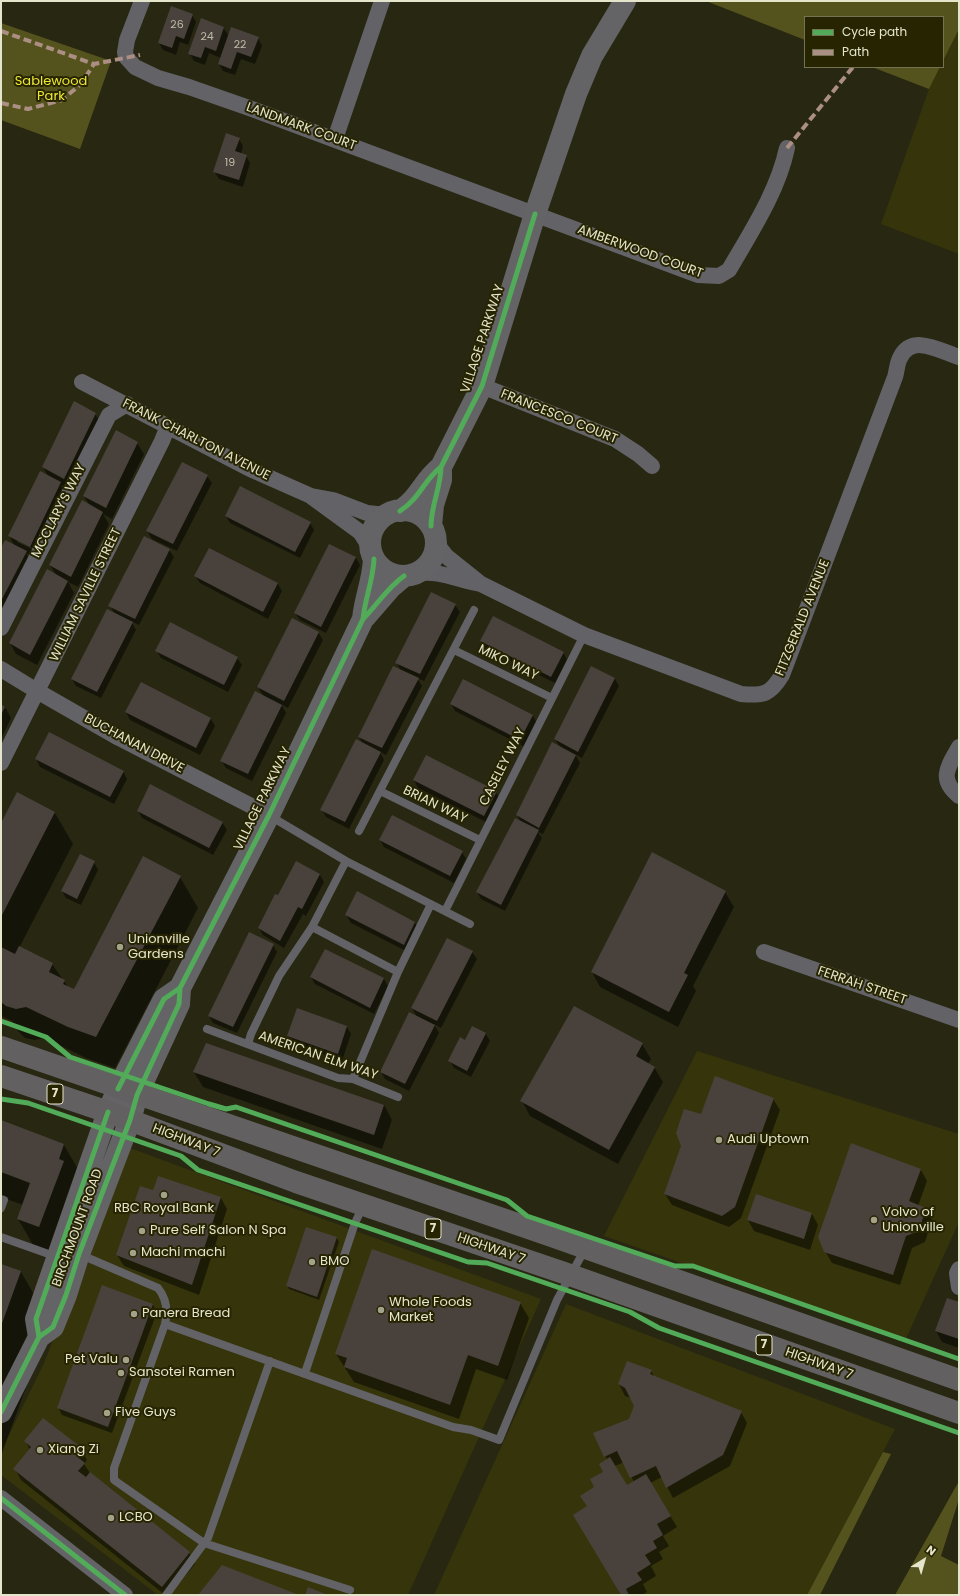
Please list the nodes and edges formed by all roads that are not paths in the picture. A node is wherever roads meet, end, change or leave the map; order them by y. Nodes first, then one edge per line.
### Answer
1 (142, 1) edge
2 (382, 1) edge
3 (625, 1) edge
4 (335, 139) junction
5 (787, 148) dead end
6 (535, 214) junction
7 (959, 357) edge
8 (82, 382) dead end
9 (482, 386) junction
10 (127, 404) junction
11 (168, 426) junction
12 (652, 466) dead end
13 (441, 467) junction
14 (311, 496) junction
15 (393, 513) junction
16 (434, 534) junction
17 (372, 554) junction
18 (410, 575) junction
19 (481, 584) junction
20 (474, 610) dead end
21 (363, 619) junction
22 (1, 628) edge
23 (584, 635) junction
24 (454, 650) junction
25 (1, 669) edge
26 (37, 691) junction
27 (552, 698) junction
28 (959, 747) edge
29 (1, 763) edge
30 (380, 791) junction
31 (959, 796) edge
32 (269, 815) junction
33 (359, 831) dead end
34 (480, 840) junction
35 (346, 861) junction
36 (432, 904) junction
37 (445, 911) junction
38 (470, 924) dead end
39 (312, 927) junction
40 (764, 952) dead end
41 (398, 972) junction
42 (959, 1020) edge
43 (207, 1029) dead end
44 (248, 1044) junction
45 (1, 1047) edge
46 (1, 1076) edge
47 (353, 1079) junction
48 (128, 1092) junction
49 (398, 1097) dead end
50 (108, 1112) junction
51 (130, 1120) junction
52 (1, 1199) edge
53 (363, 1205) junction
54 (1, 1208) edge
55 (1, 1237) edge
56 (585, 1249) junction
57 (69, 1256) junction
58 (959, 1269) edge
59 (570, 1275) junction
60 (959, 1287) edge
61 (165, 1324) junction
62 (270, 1361) junction
63 (304, 1373) junction
64 (959, 1380) edge
65 (1, 1412) edge
66 (959, 1413) edge
67 (1, 1498) edge
68 (204, 1544) junction
69 (350, 1590) dead end
70 (125, 1595) edge
71 (166, 1595) edge

1 - 4 street, LANDMARK COURT
2 - 4 street
3 - 6 main road, VILLAGE PARKWAY
4 - 6 street, LANDMARK COURT
5 - 6 street, AMBERWOOD COURT
6 - 9 main road, VILLAGE PARKWAY
7 - 23 street, FITZGERALD AVENUE
8 - 10 street, FRANK CHARLTON AVENUE
9 - 12 street, FRANCESCO COURT
9 - 13 main road, VILLAGE PARKWAY
10 - 11 street, FRANK CHARLTON AVENUE
10 - 22 street, MCCLARY'S WAY
11 - 14 street, FRANK CHARLTON AVENUE
11 - 26 street, WILLIAM SAVILLE STREET
13 - 15 main road, VILLAGE PARKWAY
13 - 16 main road, VILLAGE PARKWAY
14 - 15 street, FRANK CHARLTON AVENUE
14 - 17 street, FRANK CHARLTON AVENUE
15 - 16 main road
15 - 17 main road
16 - 18 main road
16 - 19 street, FITZGERALD AVENUE
17 - 18 main road
17 - 21 main road, VILLAGE PARKWAY
18 - 19 street, FITZGERALD AVENUE
18 - 21 main road, VILLAGE PARKWAY
19 - 23 street, FITZGERALD AVENUE
20 - 24 lane
21 - 32 main road, VILLAGE PARKWAY
23 - 27 lane, CASELEY WAY
24 - 27 lane, MIKO WAY
24 - 30 lane
25 - 26 street, BUCHANAN DRIVE
26 - 29 street, WILLIAM SAVILLE STREET
26 - 32 street, BUCHANAN DRIVE
27 - 34 lane, CASELEY WAY
28 - 31 street
30 - 33 lane
30 - 34 lane, BRIAN WAY
32 - 35 lane
32 - 48 main road, VILLAGE PARKWAY
34 - 37 lane, CASELEY WAY
35 - 36 lane
35 - 39 lane
36 - 37 lane
36 - 41 lane
37 - 38 lane
39 - 41 lane
39 - 44 lane
40 - 42 street, FERRAH STREET
41 - 47 lane
43 - 44 lane, AMERICAN ELM WAY
44 - 47 lane, AMERICAN ELM WAY
45 - 48 main road, HIGHWAY 7 / 7
46 - 50 main road, HIGHWAY 7 / 7
47 - 49 lane, AMERICAN ELM WAY
48 - 50 main road, BIRCHMOUNT ROAD
48 - 51 main road, VILLAGE PARKWAY
48 - 56 main road, HIGHWAY 7 / 7
50 - 51 main road, HIGHWAY 7 / 7
50 - 57 main road, BIRCHMOUNT ROAD
51 - 53 main road, HIGHWAY 7 / 7
51 - 57 main road, BIRCHMOUNT ROAD
52 - 54 lane
53 - 59 main road, HIGHWAY 7 / 7
53 - 63 lane
55 - 57 lane
56 - 59 lane
56 - 64 main road, HIGHWAY 7 / 7
57 - 61 lane
57 - 65 main road, BIRCHMOUNT ROAD
58 - 60 street
59 - 63 lane
59 - 66 main road, HIGHWAY 7 / 7
61 - 62 lane
61 - 68 lane
62 - 63 lane
62 - 68 lane
67 - 70 street
68 - 69 lane
68 - 71 lane

